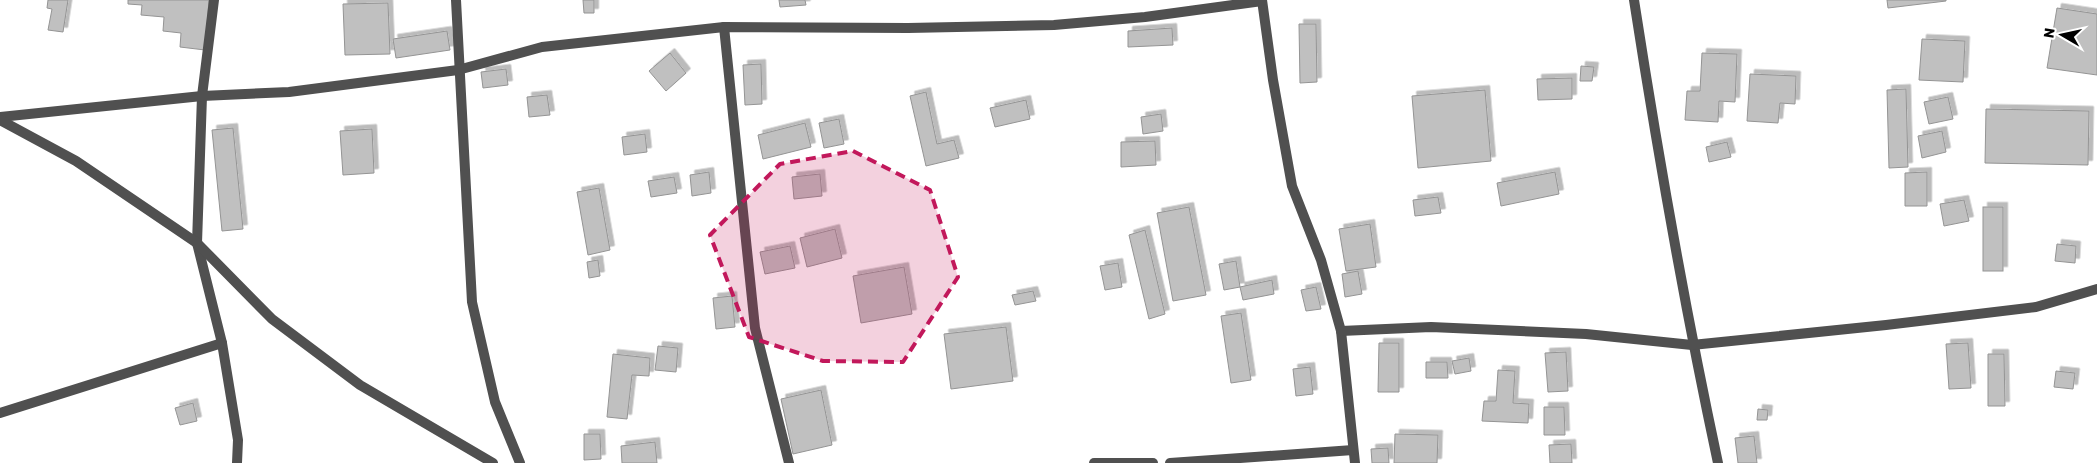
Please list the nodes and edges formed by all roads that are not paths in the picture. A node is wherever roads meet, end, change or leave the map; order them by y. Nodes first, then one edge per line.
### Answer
1 (214, 0) edge
2 (456, 0) edge
3 (1262, 0) edge
4 (1634, 0) edge
5 (724, 27) junction
6 (458, 70) junction
7 (202, 96) junction
8 (0, 118) edge
9 (197, 243) junction
10 (2097, 289) edge
11 (1341, 331) junction
12 (222, 343) junction
13 (1692, 345) junction
14 (0, 413) edge
15 (1353, 450) junction
16 (237, 463) edge
17 (493, 463) edge
18 (520, 463) edge
19 (789, 463) edge
20 (1094, 463) edge
21 (1153, 463) edge
22 (1170, 463) edge
23 (1355, 463) edge
24 (1718, 463) edge

1 - 7 street
2 - 6 street
3 - 5 street
3 - 11 street
4 - 13 street
5 - 6 street
5 - 19 street
6 - 7 street
6 - 18 street
7 - 8 street
7 - 9 street
8 - 9 street
9 - 12 street
9 - 17 street
10 - 13 street
11 - 13 street
11 - 15 street
12 - 14 street
12 - 16 street
13 - 24 street
15 - 22 street
15 - 23 street
20 - 21 street

